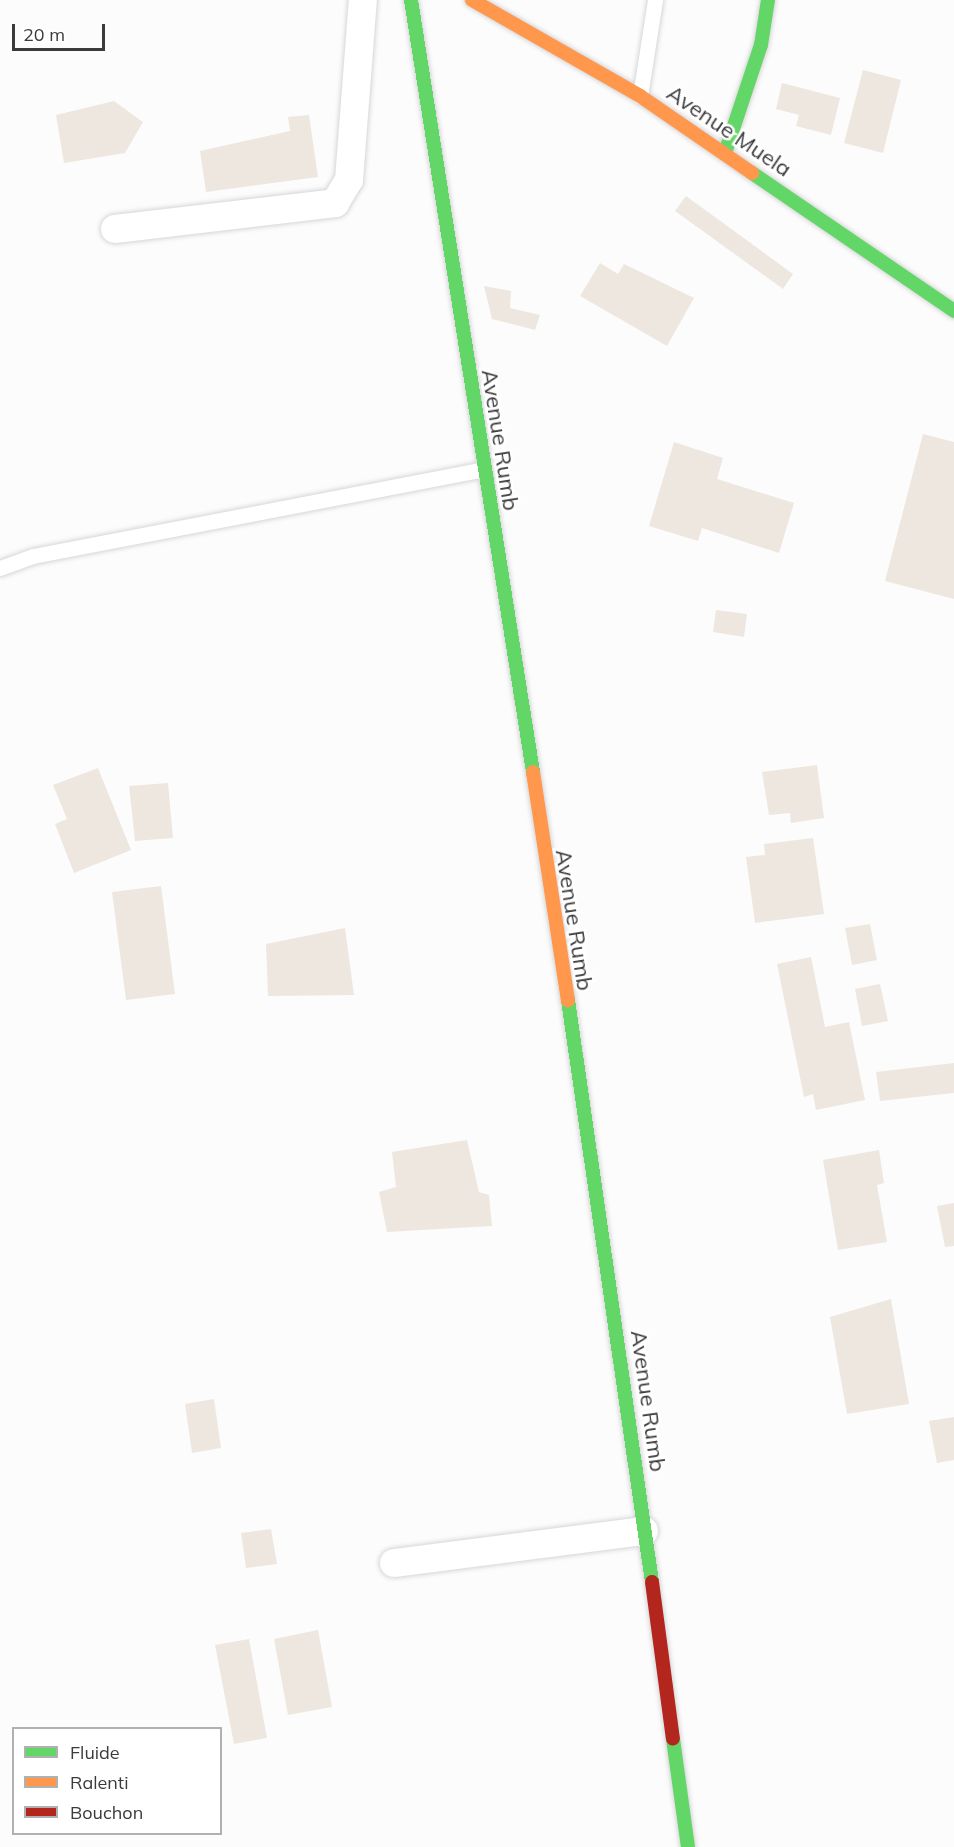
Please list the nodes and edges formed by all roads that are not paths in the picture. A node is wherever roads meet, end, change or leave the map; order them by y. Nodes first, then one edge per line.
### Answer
1 (363, 0) edge
2 (411, 0) edge
3 (472, 0) edge
4 (655, 0) edge
5 (768, 0) edge
6 (640, 96) junction
7 (725, 153) junction
8 (114, 229) dead end
9 (954, 310) edge
10 (483, 469) junction
11 (0, 568) edge
12 (644, 1531) junction
13 (394, 1563) dead end
14 (688, 1847) edge

1 - 8 street
2 - 10 street, Avenue Rumb
3 - 6 street, Avenue Muela
4 - 6 lane
5 - 7 street
6 - 7 street, Avenue Muela
7 - 9 street, Avenue Muela
10 - 11 lane
10 - 12 street, Avenue Rumb
12 - 13 street
12 - 14 street, Avenue Rumb

